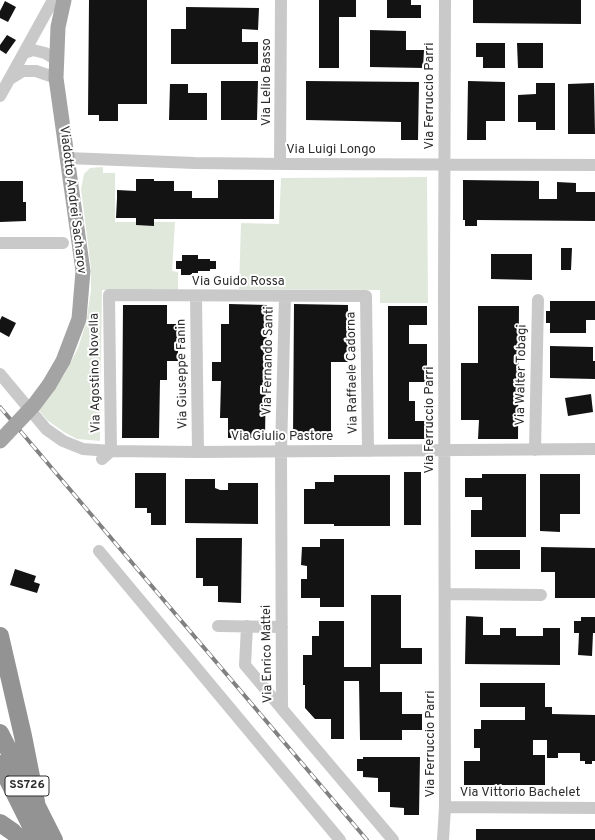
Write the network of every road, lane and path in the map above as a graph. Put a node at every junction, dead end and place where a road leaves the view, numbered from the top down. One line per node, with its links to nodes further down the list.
1 (53, 0): 5 (street)
2 (64, 0): 6 (main road, Viadotto Andrei Sacharov)
3 (281, 0): 11 (street, Via Lelio Basso)
4 (445, 0): 12 (street, Via Ferruccio Parri)
5 (24, 53): 6 (street); 7 (street)
6 (57, 60): 8 (main road, Viadotto Andrei Sacharov)
7 (10, 78): 8 (street); 9 (street)
8 (56, 78): 10 (main road, Viadotto Andrei Sacharov)
9 (0, 96)
10 (67, 158): 11 (street, Via Luigi Longo); 22 (main road, Viadotto Andrei Sacharov, bridge)
11 (280, 164): 12 (street, Via Luigi Longo)
12 (444, 164): 13 (street, Via Luigi Longo); 26 (street, Via Ferruccio Parri)
13 (595, 165)
14 (63, 243): 15 (street)
15 (0, 244)
16 (109, 295): 17 (street, Via Guido Rossa); 24 (street, Via Agostino Novella)
17 (196, 296): 18 (street, Via Guido Rossa); 29 (street, Via Giuseppe Fanin)
18 (285, 296): 19 (street, Via Guido Rossa); 28 (street, Via Fernando Santi)
19 (366, 296): 25 (street, Via Raffaele Cadorna)
20 (538, 300): 27 (street, Via Walter Tobagi)
21 (0, 374): 24 (street, Via Giulio Pastore)
22 (0, 441)
23 (595, 449): 27 (street, Via Giulio Pastore)
24 (111, 450): 29 (street, Via Giulio Pastore); 30 (street)
25 (368, 450): 26 (street, Via Giulio Pastore); 28 (street, Via Giulio Pastore)
26 (444, 450): 27 (street, Via Giulio Pastore); 32 (street, Via Ferruccio Parri)
27 (535, 450)
28 (281, 451): 29 (street, Via Giulio Pastore); 36 (street, Via Enrico Mattei)
29 (198, 452)
30 (102, 460)
31 (99, 552): 48 (street)
32 (445, 594): 33 (street); 42 (street, Via Ferruccio Parri)
33 (541, 596)
34 (218, 626): 35 (street)
35 (247, 626): 36 (street); 38 (street)
36 (282, 627): 38 (street, Via Enrico Mattei)
37 (0, 636): 41 (highway)
38 (282, 709): 49 (street, Via Enrico Mattei)
39 (0, 733): 41 (highway, SS726)
40 (0, 764): 46 (highway, SS726)
41 (37, 807): 47 (highway, SS726)
42 (445, 807): 43 (street, Via Vittorio Bachelet); 50 (street, Via Ferruccio Parri)
43 (595, 808)
44 (0, 823): 45 (highway)
45 (21, 840)
46 (38, 840)
47 (54, 840)
48 (340, 840)
49 (393, 840)
50 (443, 840)

